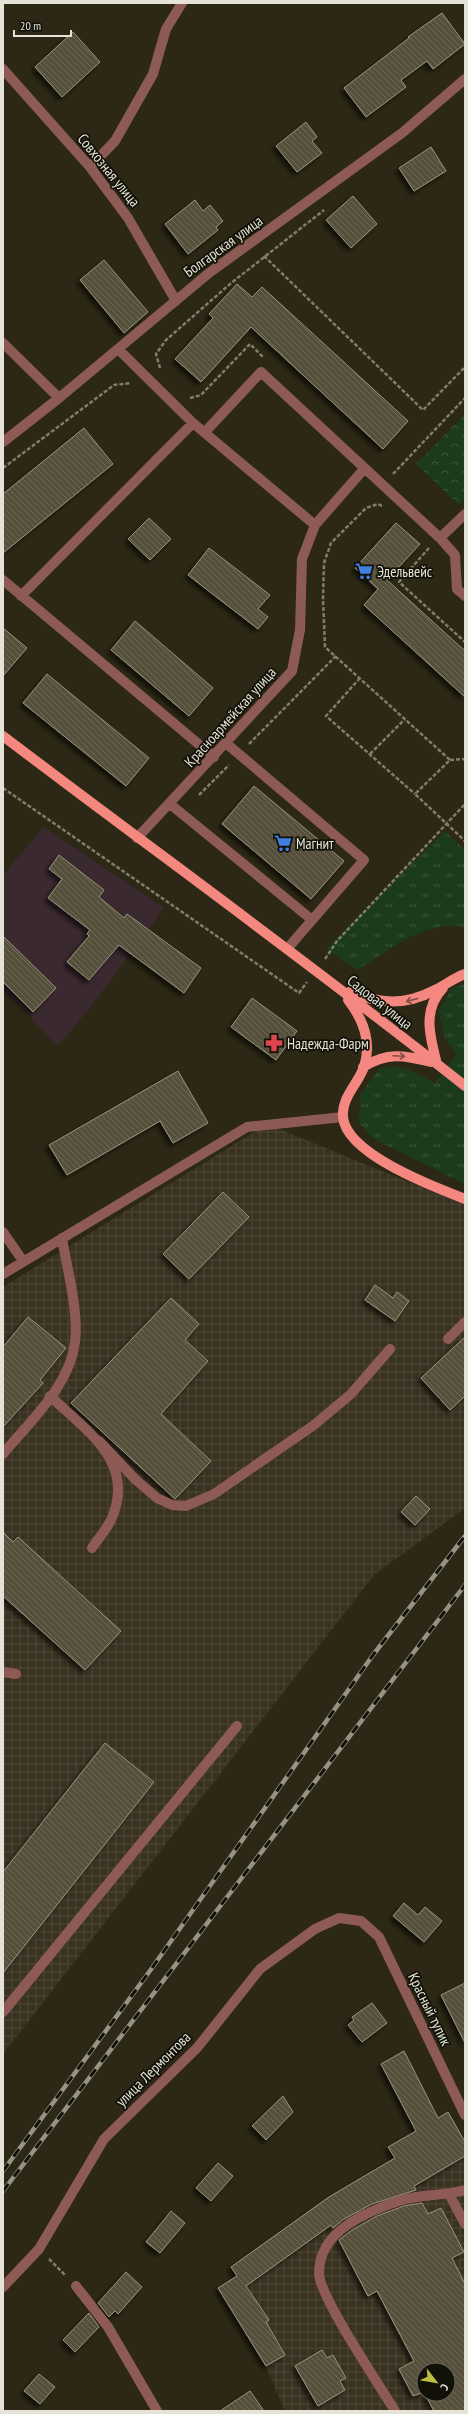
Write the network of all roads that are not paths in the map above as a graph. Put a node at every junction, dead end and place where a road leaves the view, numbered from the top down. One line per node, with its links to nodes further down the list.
1 (182, 3): 4 (street)
2 (3, 69): 4 (street, Совхозная улица)
3 (465, 79): 5 (street, Болгарская улица)
4 (90, 167): 5 (street, Совхозная улица)
5 (176, 301): 7 (street, Болгарская улица)
6 (3, 343): 8 (street)
7 (118, 349): 8 (street, Болгарская улица); 9 (street)
8 (59, 398): 11 (street, Болгарская улица)
9 (193, 423): 10 (street); 17 (street)
10 (205, 432): 12 (street); 14 (street)
11 (3, 442)
12 (364, 469): 14 (street, Красноармейская улица); 15 (street)
13 (465, 514): 15 (street)
14 (315, 525): 20 (street, Красноармейская улица)
15 (440, 538): 18 (street)
16 (3, 580): 17 (street)
17 (21, 596): 21 (street)
18 (465, 596)
19 (3, 736): 23 (main road)
20 (227, 744): 21 (street, Красноармейская улица); 24 (street)
21 (214, 757): 22 (street, Красноармейская улица)
22 (170, 804): 23 (street, Красноармейская улица); 24 (street)
23 (137, 838): 25 (main road, Садовая улица)
24 (311, 919): 25 (street)
25 (288, 949): 28 (main road, Садовая улица)
26 (465, 974): 27 (main road)
27 (447, 983): 28 (main road, one-way to 28); 30 (main road)
28 (338, 988): 29 (main road); 30 (main road, Садовая улица)
29 (364, 1067): 30 (main road, one-way to 30); 32 (main road)
30 (441, 1067): 31 (main road, Садовая улица)
31 (465, 1086)
32 (343, 1117): 33 (main road); 35 (street)
33 (465, 1199)
34 (3, 1232): 36 (street)
35 (62, 1238): 36 (street); 41 (street)
36 (27, 1259): 37 (street)
37 (3, 1274)
38 (465, 1322): 39 (street)
39 (448, 1339)
40 (390, 1349): 42 (street)
41 (50, 1396): 42 (street); 43 (street)
42 (99, 1442): 44 (street)
43 (3, 1454)
44 (92, 1548)
45 (3, 1672): 46 (street)
46 (16, 1674)
47 (237, 1726): 49 (street)
48 (361, 1921): 50 (street, Красный тупик); 55 (street, улица Лермонтова)
49 (3, 2012)
50 (465, 2115)
51 (465, 2190): 52 (street)
52 (449, 2194): 53 (street); 57 (street)
53 (465, 2224)
54 (76, 2286): 56 (street)
55 (3, 2287)
56 (157, 2411)
57 (395, 2411)

